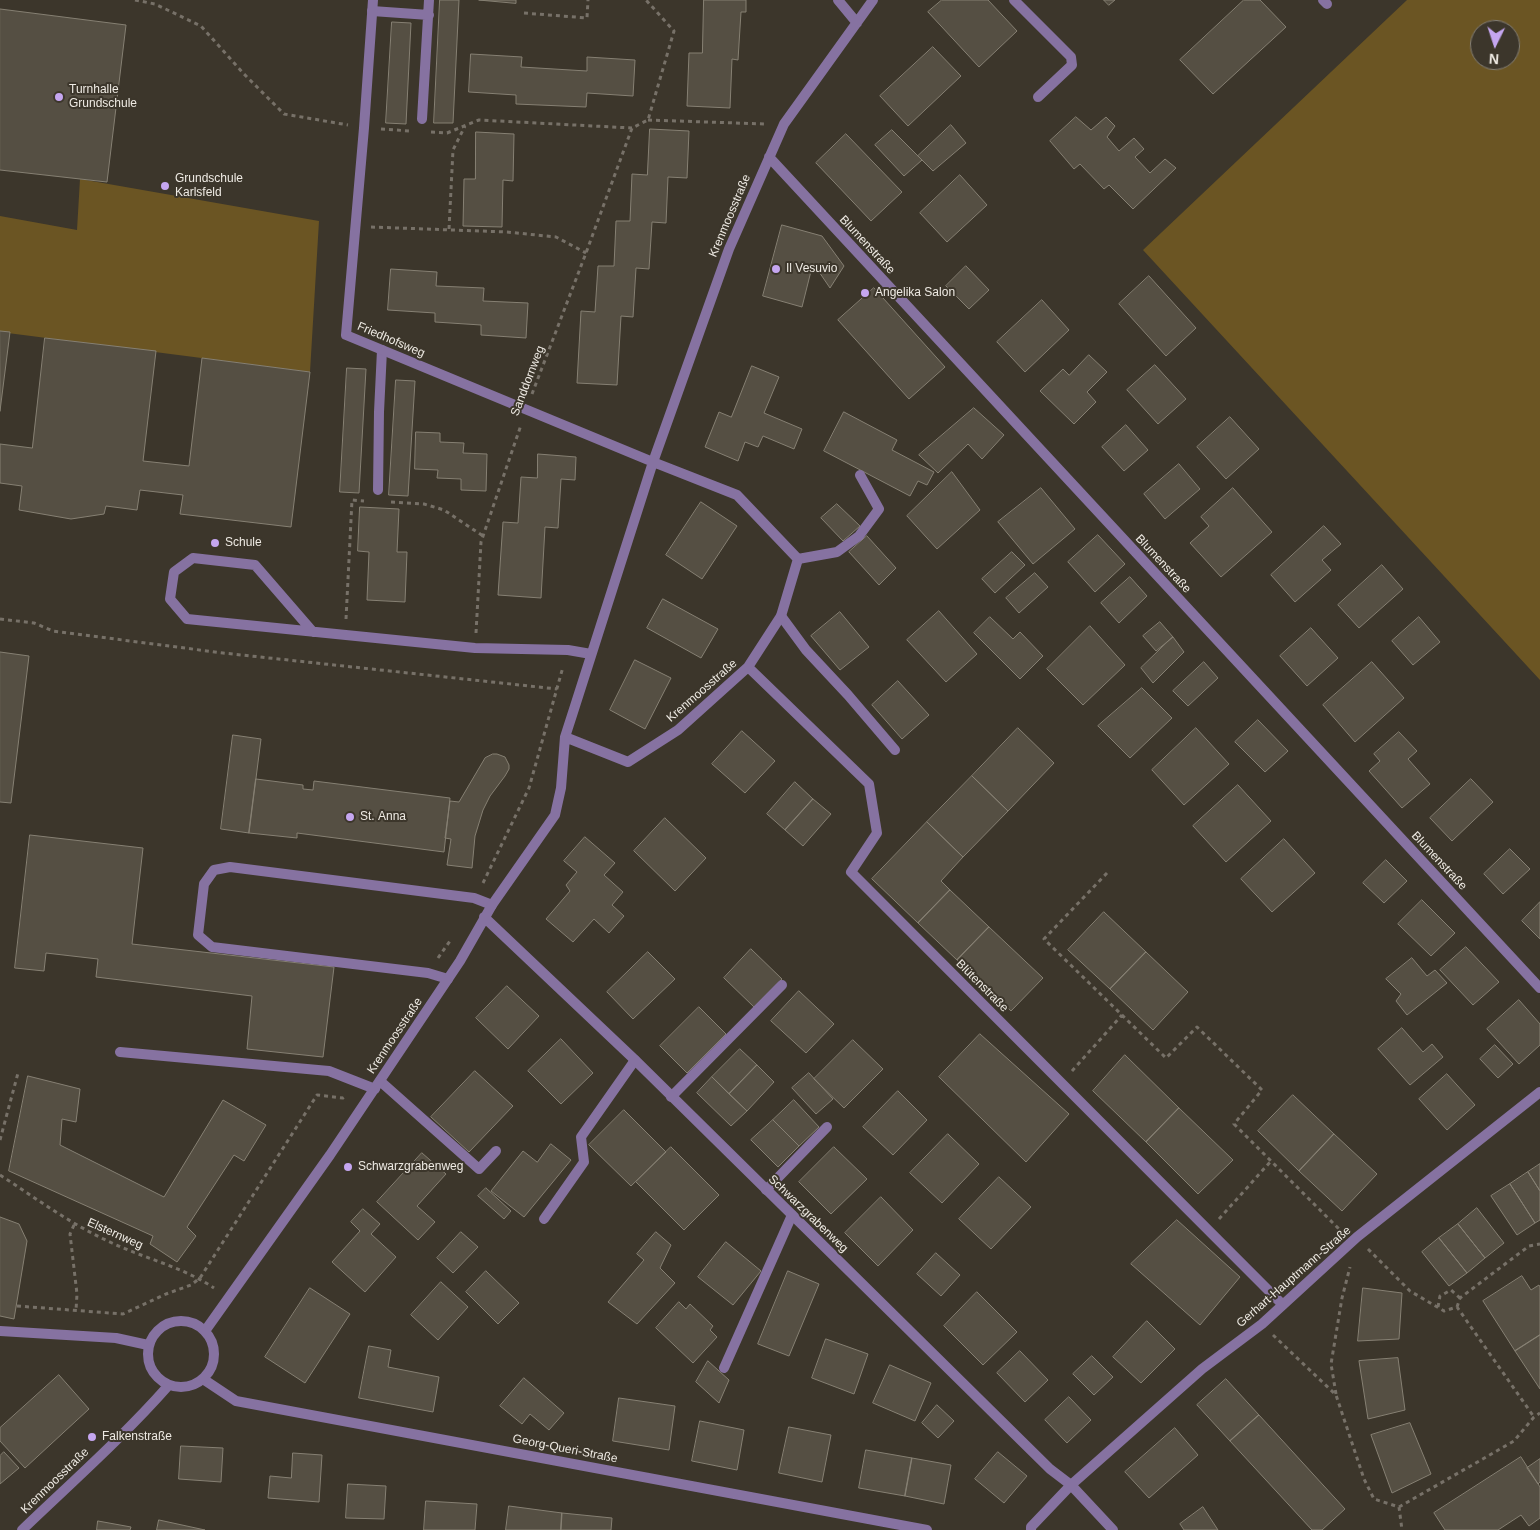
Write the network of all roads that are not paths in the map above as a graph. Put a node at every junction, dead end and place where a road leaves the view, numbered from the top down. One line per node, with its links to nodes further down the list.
1 (373, 0): 6 (street, Friedhofsweg)
2 (429, 0): 7 (street)
3 (838, 0): 8 (street)
4 (873, 0): 8 (street, Krenmoosstraße)
5 (1014, 0): 9 (street)
6 (372, 11): 7 (street); 12 (street, Friedhofsweg)
7 (429, 15): 10 (street)
8 (857, 23): 11 (street, Krenmoosstraße)
9 (1038, 97)
10 (422, 119)
11 (769, 157): 13 (street, Krenmoosstraße); 27 (street, Blumenstraße)
12 (382, 350): 13 (street, Friedhofsweg); 15 (street)
13 (653, 462): 16 (street); 19 (street, Krenmoosstraße)
14 (860, 475): 16 (street)
15 (378, 490)
16 (798, 559): 17 (street, Krenmoosstraße)
17 (782, 616): 20 (street, Krenmoosstraße); 22 (street)
18 (313, 632): 18 (street); 19 (street)
19 (591, 654): 21 (street, Krenmoosstraße)
20 (748, 667): 21 (street, Krenmoosstraße); 38 (street, Blütenstraße)
21 (566, 738): 23 (street, Krenmoosstraße)
22 (895, 750)
23 (492, 905): 24 (street, Krenmoosstraße); 25 (street)
24 (484, 917): 25 (street, Krenmoosstraße); 29 (street, Schwarzgrabenweg)
25 (448, 979): 30 (street, Krenmoosstraße)
26 (782, 985): 32 (street)
27 (1540, 988)
28 (120, 1052): 30 (street)
29 (635, 1060): 32 (street, Schwarzgrabenweg); 37 (street)
30 (378, 1085): 34 (street); 40 (street, Krenmoosstraße)
31 (1540, 1092): 38 (street, Gerhart-Hauptmann-Straße)
32 (671, 1097): 35 (street, Schwarzgrabenweg)
33 (827, 1127): 35 (street)
34 (496, 1151)
35 (766, 1190): 36 (street, Schwarzgrabenweg)
36 (792, 1215): 42 (street); 45 (street, Schwarzgrabenweg)
37 (544, 1219)
38 (1283, 1305): 45 (street, Gerhart-Hauptmann-Straße)
39 (0, 1330): 41 (street)
40 (205, 1331): 41 (street); 43 (street)
41 (148, 1346): 44 (street)
42 (724, 1368)
43 (203, 1379): 44 (street); 47 (street, Georg-Queri-Straße)
44 (168, 1386): 46 (street, Krenmoosstraße)
45 (1071, 1485): 48 (street, Gerhart-Hauptmann-Straße); 49 (street, Schwarzgrabenweg)
46 (22, 1530)
47 (927, 1530)
48 (1030, 1530)
49 (1113, 1530)

